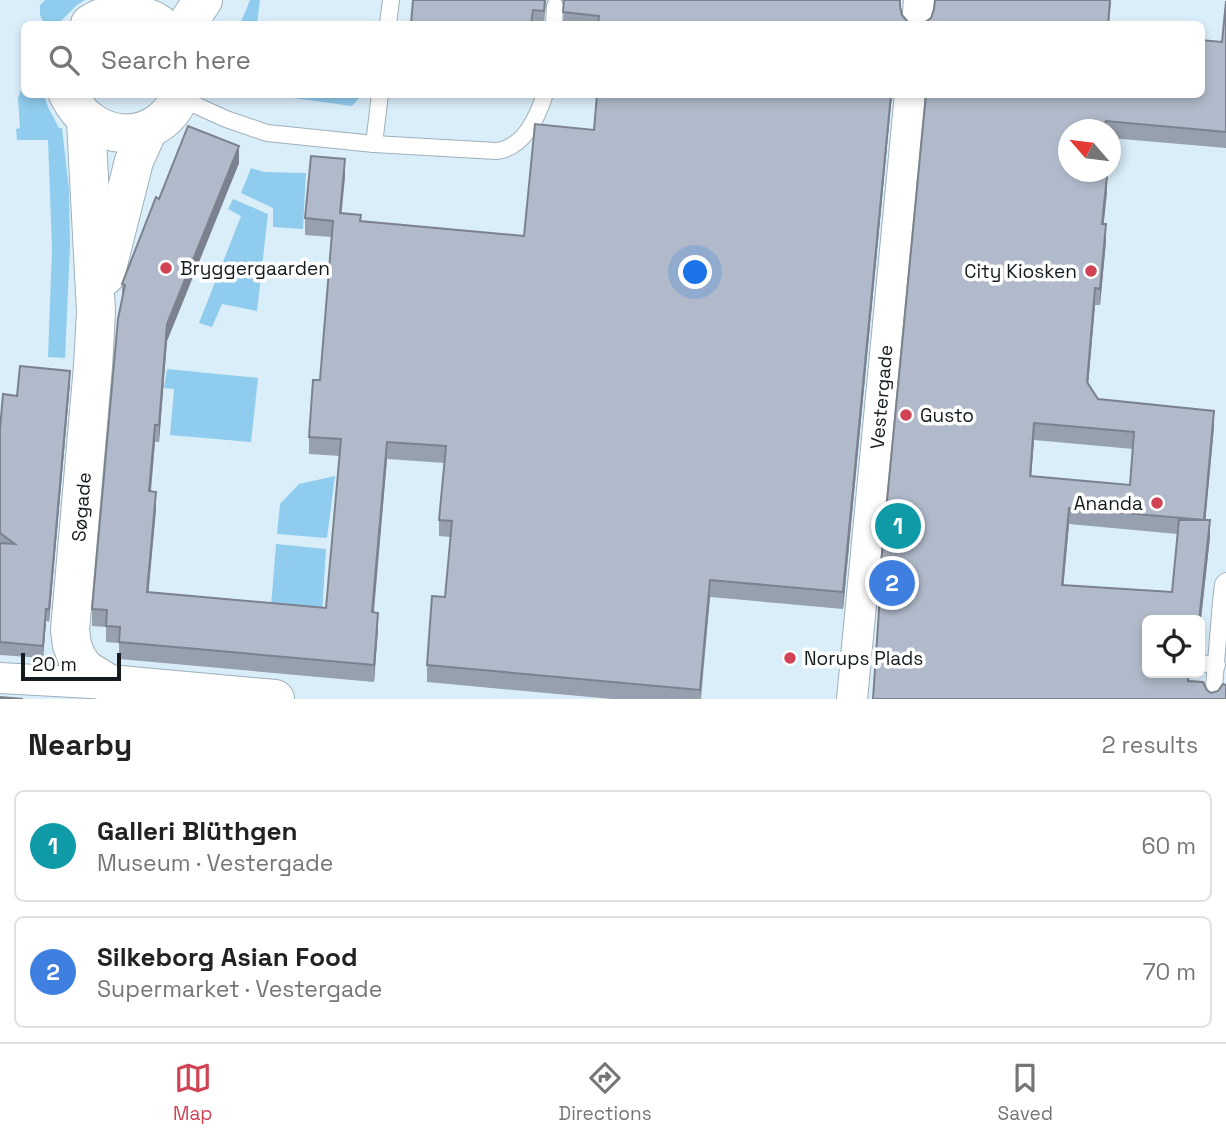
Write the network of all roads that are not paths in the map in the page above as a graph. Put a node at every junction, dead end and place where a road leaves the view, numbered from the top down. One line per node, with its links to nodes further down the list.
1 (203, 0): 7 (street)
2 (391, 0): 8 (lane)
3 (919, 0): 10 (street)
4 (555, 6): 9 (lane)
5 (144, 13): 6 (street)
6 (97, 21)
7 (189, 21)
8 (388, 21)
9 (554, 21)
10 (916, 21)
11 (180, 98): 17 (street)
12 (185, 98): 18 (lane)
13 (380, 98): 18 (lane)
14 (544, 98): 18 (lane)
15 (910, 98): 26 (street, Vestergade)
16 (77, 107): 17 (street); 19 (street, Søgade)
17 (148, 130): 19 (street, Søgade)
18 (374, 144)
19 (96, 312): 24 (street, Søgade)
20 (1226, 581): 22 (lane)
21 (1205, 664): 22 (lane)
22 (1217, 665): 27 (lane)
23 (0, 678): 24 (street)
24 (109, 684): 25 (street)
25 (275, 699)
26 (852, 699)
27 (1213, 699)

